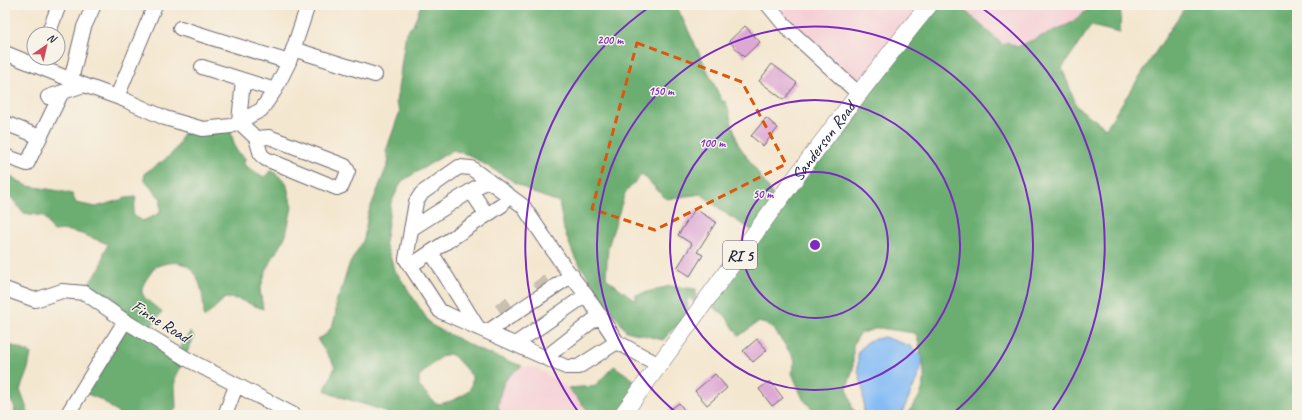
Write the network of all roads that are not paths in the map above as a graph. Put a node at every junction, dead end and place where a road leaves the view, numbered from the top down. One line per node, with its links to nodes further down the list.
1 (59, 5): 7 (street)
2 (94, 5): 15 (street)
3 (155, 5): 22 (street)
4 (308, 5): 10 (street)
5 (768, 5): 20 (street)
6 (929, 5): 20 (main road, Sanderson Road / RI 5)
7 (51, 26)
8 (180, 28): 10 (street)
9 (5, 53): 11 (street)
10 (291, 56): 14 (street); 18 (street)
11 (26, 59)
12 (43, 66): 15 (street)
13 (202, 67): 16 (street)
14 (375, 75)
15 (71, 80): 17 (street)
16 (243, 80): 18 (street); 23 (street)
17 (84, 85): 19 (street); 22 (street)
18 (275, 90): 23 (street)
19 (62, 92): 21 (street); 25 (street)
20 (858, 94): 45 (main road, Sanderson Road / RI 5)
21 (48, 97)
22 (117, 97): 23 (street)
23 (240, 122): 26 (street)
24 (5, 123): 25 (street)
25 (40, 137): 27 (street)
26 (256, 138): 26 (street)
27 (5, 156)
28 (488, 180): 29 (street); 32 (street); 35 (street)
29 (471, 191): 31 (street); 32 (street)
30 (502, 205): 31 (street)
31 (487, 215): 33 (street)
32 (411, 229): 34 (street)
33 (431, 252): 34 (street); 41 (street)
34 (410, 266): 41 (street)
35 (560, 279): 37 (street); 38 (street)
36 (5, 289): 40 (street, Finne Road)
37 (586, 295): 39 (street); 43 (street)
38 (520, 303): 41 (street); 41 (street)
39 (600, 315): 42 (street); 44 (street)
40 (125, 321): 46 (street, Finne Road); 48 (street)
41 (487, 329): 43 (street)
42 (617, 342): 44 (street); 45 (street)
43 (515, 344): 44 (street)
44 (545, 358)
45 (659, 365): 47 (main road, Sanderson Road / RI 5)
46 (236, 386): 49 (street); 50 (street, Finne Road)
47 (625, 414)
48 (67, 415)
49 (225, 415)
50 (294, 415)

